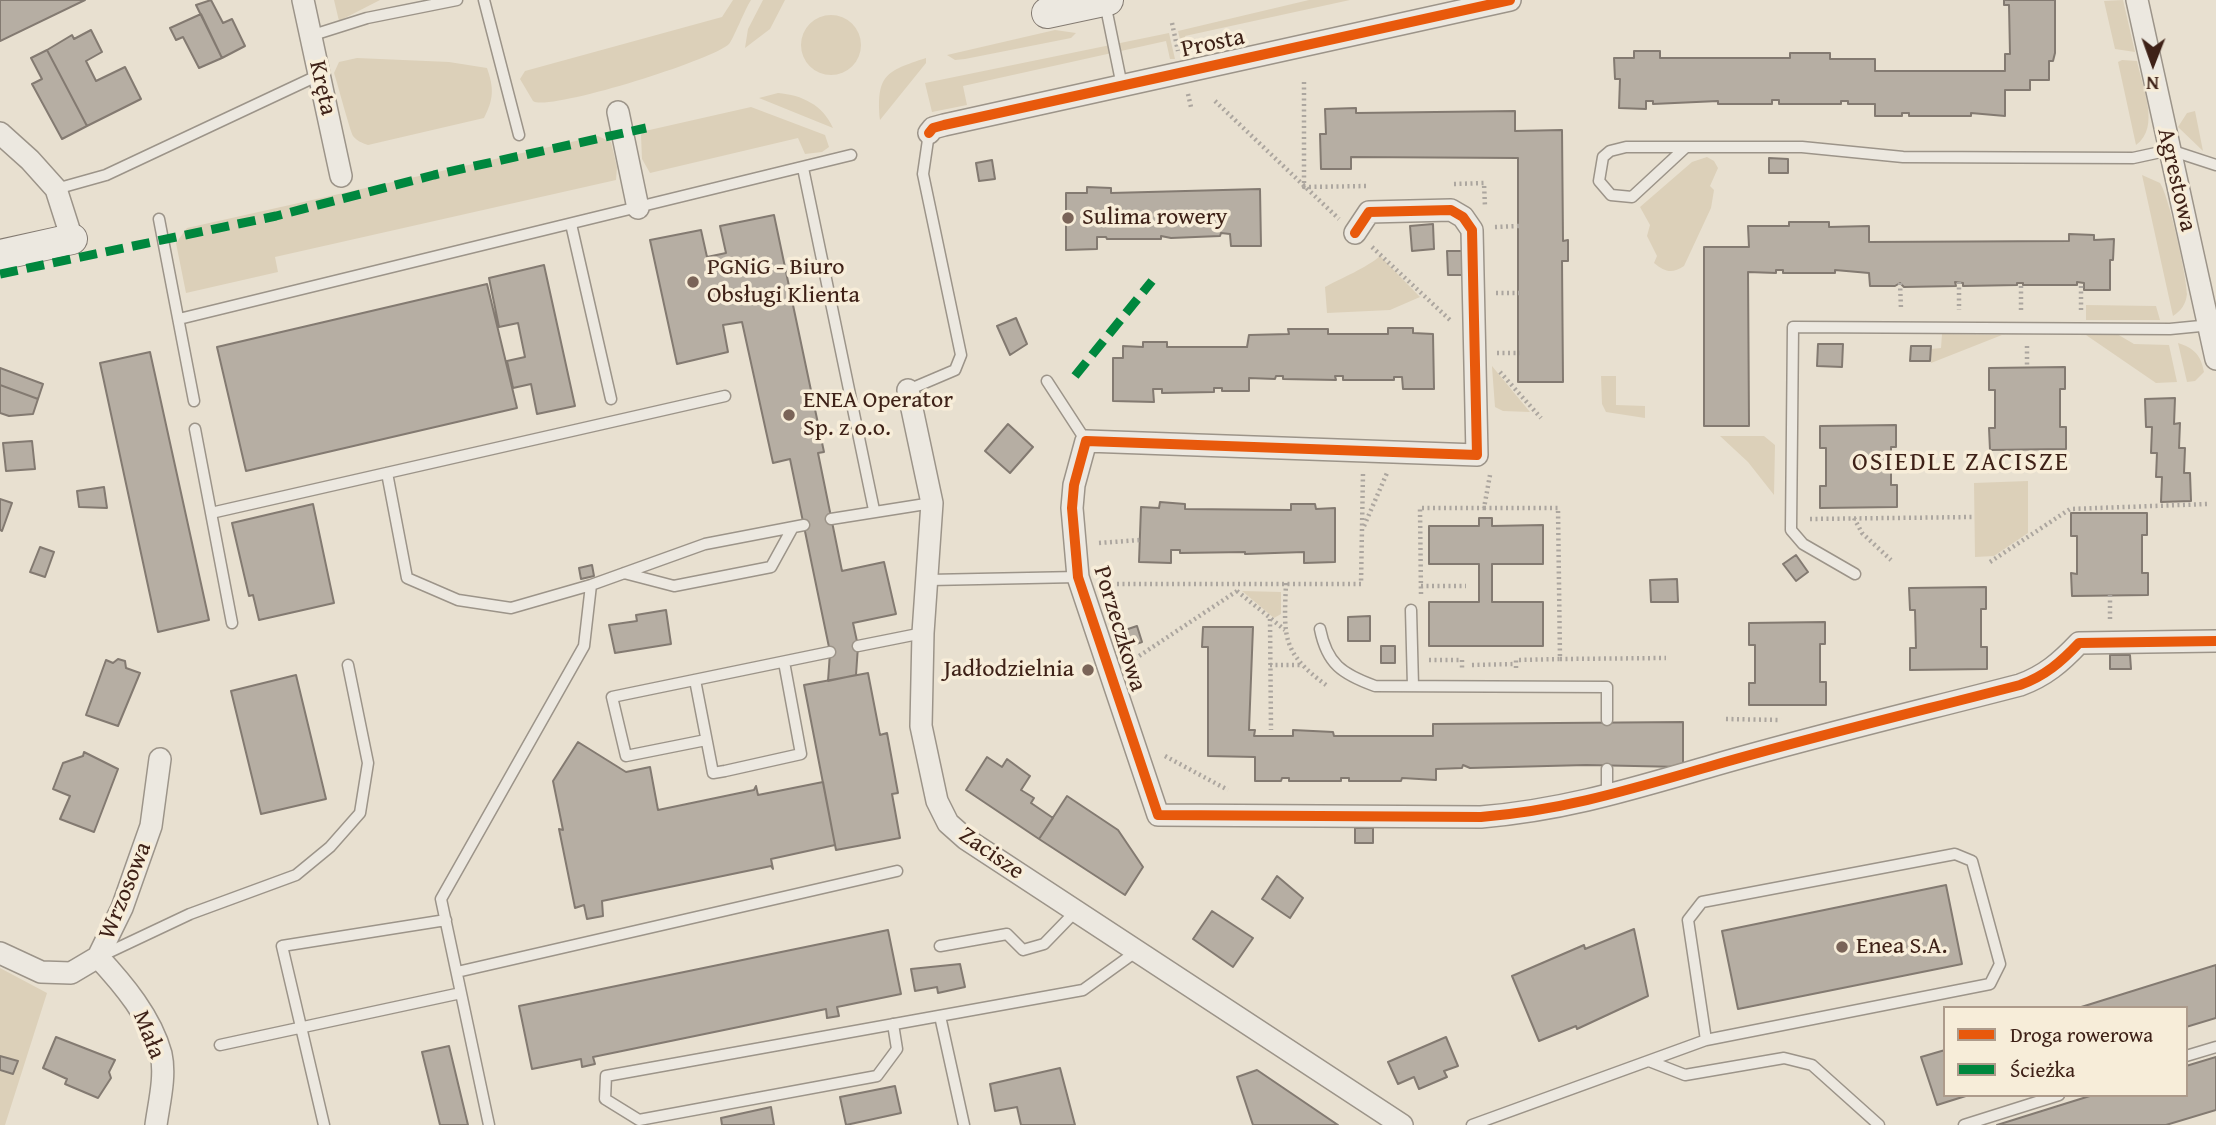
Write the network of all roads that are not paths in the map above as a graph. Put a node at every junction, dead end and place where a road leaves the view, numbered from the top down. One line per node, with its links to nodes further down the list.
1 (303, 0): 8 (street, Kręta)
2 (457, 0): 8 (lane)
3 (484, 0): 14 (lane)
4 (1105, 0): 7 (street); 10 (lane)
5 (1510, 0): 10 (street, Prosta)
6 (2137, 0): 16 (street, Agrestowa)
7 (1047, 13)
8 (310, 36): 9 (street, Kręta)
9 (319, 75): 20 (street, Kręta); 21 (lane)
10 (1122, 86): 12 (street, Prosta)
11 (618, 112): 22 (street)
12 (929, 133): 32 (lane)
13 (0, 134): 21 (street)
14 (519, 135)
15 (1686, 147): 15 (lane); 16 (lane)
16 (2170, 150): 18 (lane); 29 (street, Agrestowa)
17 (851, 155): 19 (lane)
18 (2216, 165)
19 (803, 168): 22 (lane); 40 (lane)
20 (341, 176)
21 (56, 189): 26 (street)
22 (638, 208): 24 (lane)
23 (159, 219): 28 (lane)
24 (571, 224): 28 (lane); 34 (lane)
25 (1355, 233): 37 (street)
26 (72, 239): 27 (street)
27 (0, 255)
28 (179, 319): 35 (lane)
29 (2213, 325): 30 (street, Agrestowa); 44 (lane)
30 (2216, 359)
31 (1047, 381): 37 (lane)
32 (908, 390): 39 (street, Zacisze)
33 (725, 396): 38 (lane)
34 (611, 399)
35 (194, 401)
36 (195, 429): 41 (lane)
37 (1086, 441): 46 (street, Porzeczkowa)
38 (387, 474): 41 (lane); 47 (lane)
39 (932, 503): 40 (lane); 45 (street, Zacisze)
40 (874, 510): 42 (lane)
41 (211, 513): 49 (lane)
42 (831, 519)
43 (624, 573): 43 (lane); 47 (lane)
44 (1855, 574)
45 (929, 580): 46 (lane); 51 (street, Zacisze)
46 (1088, 581): 63 (street, Porzeczkowa)
47 (591, 585): 66 (lane)
48 (1411, 610): 58 (lane)
49 (232, 623)
50 (1320, 628): 58 (lane)
51 (923, 633): 53 (lane); 65 (street, Zacisze)
52 (2216, 641): 63 (street, Porzeczkowa)
53 (858, 646)
54 (830, 652): 55 (lane)
55 (784, 662): 57 (lane); 60 (lane)
56 (348, 665): 70 (lane)
57 (695, 680): 60 (lane); 60 (lane)
58 (1413, 686): 59 (lane)
59 (1607, 720)
60 (706, 740)
61 (160, 759): 70 (street, Wrzosowa)
62 (1607, 769): 63 (lane)
63 (1607, 797)
64 (897, 871): 71 (lane)
65 (1076, 911): 67 (lane); 68 (street, Zacisze)
66 (446, 920): 71 (lane); 75 (lane)
67 (940, 946)
68 (1137, 951): 73 (lane); 86 (street, Zacisze)
69 (0, 953): 70 (street, Wrzosowa)
70 (98, 957): 82 (street, Mała)
71 (457, 972): 72 (lane)
72 (461, 993): 75 (lane); 84 (lane)
73 (940, 1016): 74 (lane); 85 (lane)
74 (893, 1024): 74 (lane)
75 (299, 1028): 77 (lane); 83 (lane)
76 (1706, 1040): 76 (lane); 80 (lane)
77 (220, 1045)
78 (2216, 1046): 79 (lane)
79 (2188, 1055)
80 (1649, 1061): 87 (lane); 88 (lane)
81 (2053, 1097): 89 (lane)
82 (156, 1125)
83 (324, 1125)
84 (489, 1125)
85 (964, 1125)
86 (1402, 1125)
87 (1472, 1125)
88 (1879, 1125)
89 (1964, 1125)

